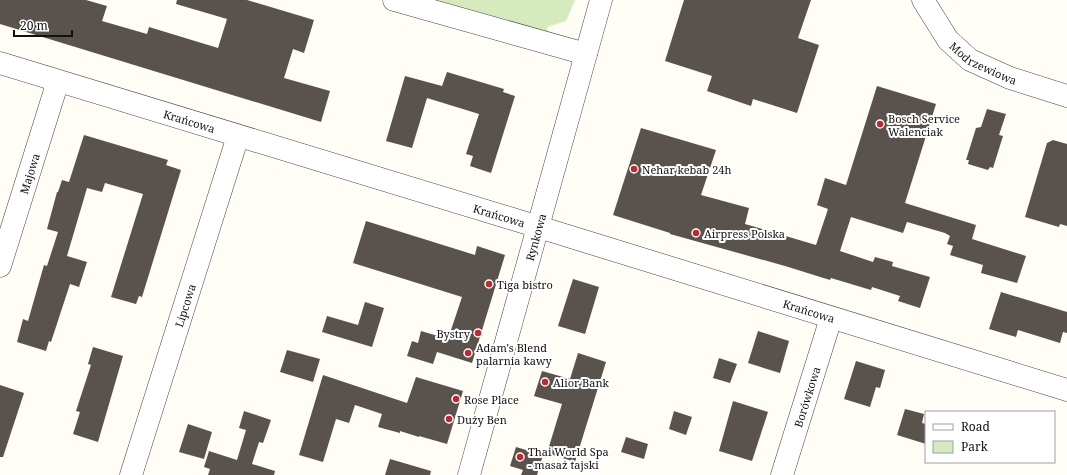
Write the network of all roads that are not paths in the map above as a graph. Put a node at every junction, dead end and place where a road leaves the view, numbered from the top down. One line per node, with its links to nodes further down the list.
1 (394, 0): 4 (street)
2 (601, 0): 4 (street, Rynkowa)
3 (923, 0): 7 (street, Modrzewiowa)
4 (586, 54): 9 (street, Rynkowa)
5 (0, 63): 6 (street, Krańcowa)
6 (58, 80): 8 (street, Krańcowa); 10 (street, Majowa)
7 (1067, 96)
8 (238, 136): 9 (street, Krańcowa); 13 (street, Lipcowa)
9 (538, 227): 11 (street, Krańcowa); 14 (street, Rynkowa)
10 (0, 266)
11 (830, 318): 12 (street, Krańcowa); 15 (street, Borówkowa)
12 (1067, 390)
13 (131, 475)
14 (469, 475)
15 (782, 475)

